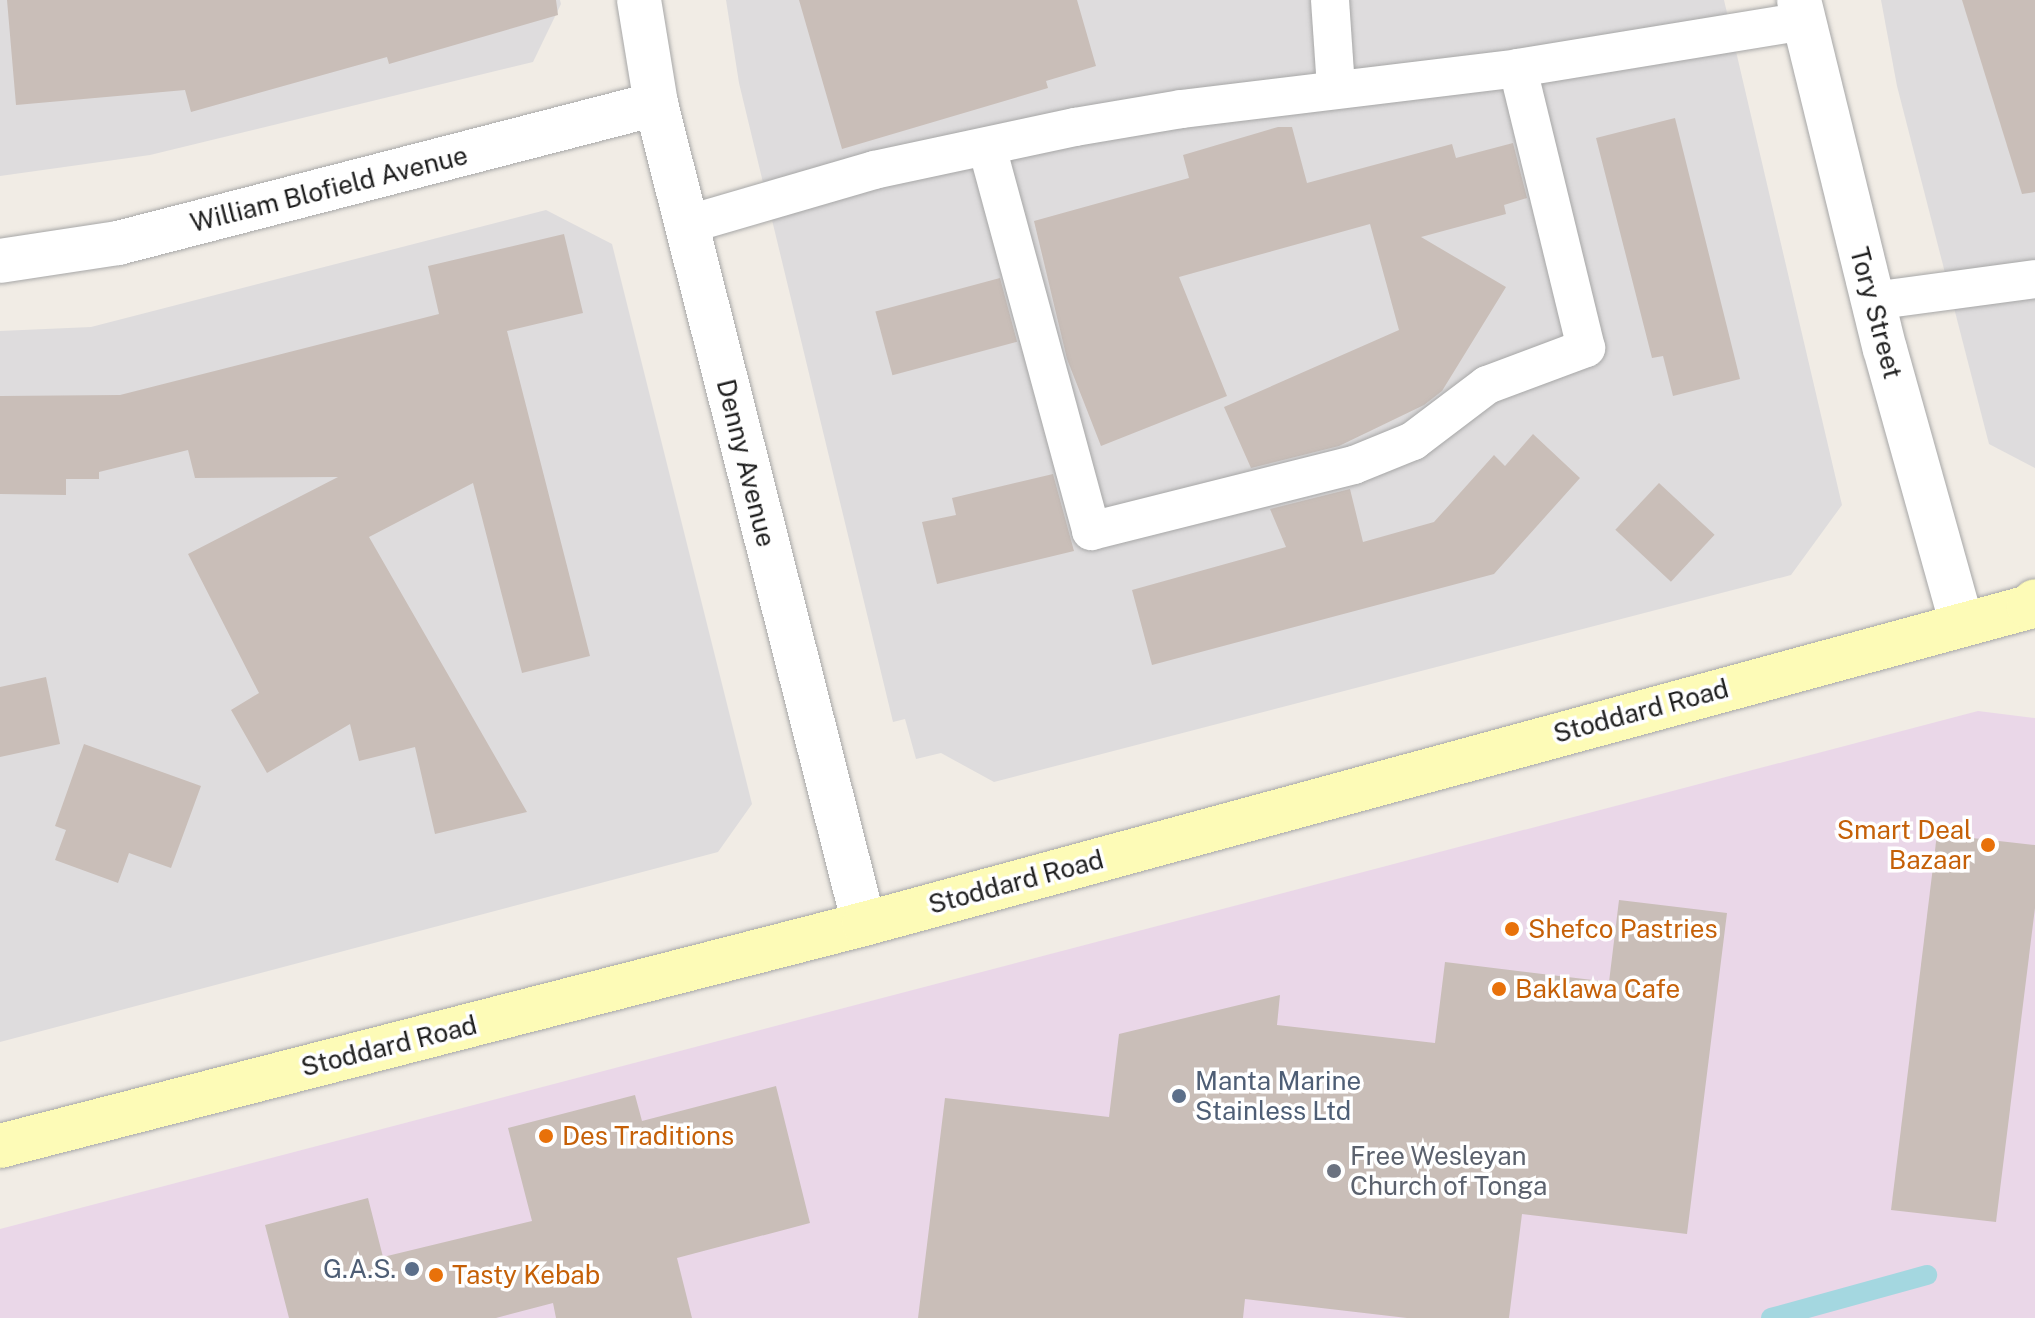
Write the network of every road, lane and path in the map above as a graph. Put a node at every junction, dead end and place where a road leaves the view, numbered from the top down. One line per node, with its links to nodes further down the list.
1 (639, 0): 6 (street, Denny Avenue)
2 (1330, 0): 5 (lane)
3 (1802, 10): 4 (lane); 11 (street, Tory Street)
4 (1518, 68): 5 (lane); 7 (lane)
5 (1336, 89): 7 (lane)
6 (656, 104): 8 (street, Denny Avenue); 9 (street, William Blofield Avenue)
7 (987, 147): 8 (lane)
8 (686, 225): 14 (street, Denny Avenue)
9 (0, 261)
10 (2035, 279): 11 (lane)
11 (1873, 301): 13 (street, Tory Street)
12 (2033, 606): 13 (main road, Stoddard Road)
13 (1962, 624): 14 (main road, Stoddard Road)
14 (864, 924): 15 (main road, Stoddard Road)
15 (0, 1146)

